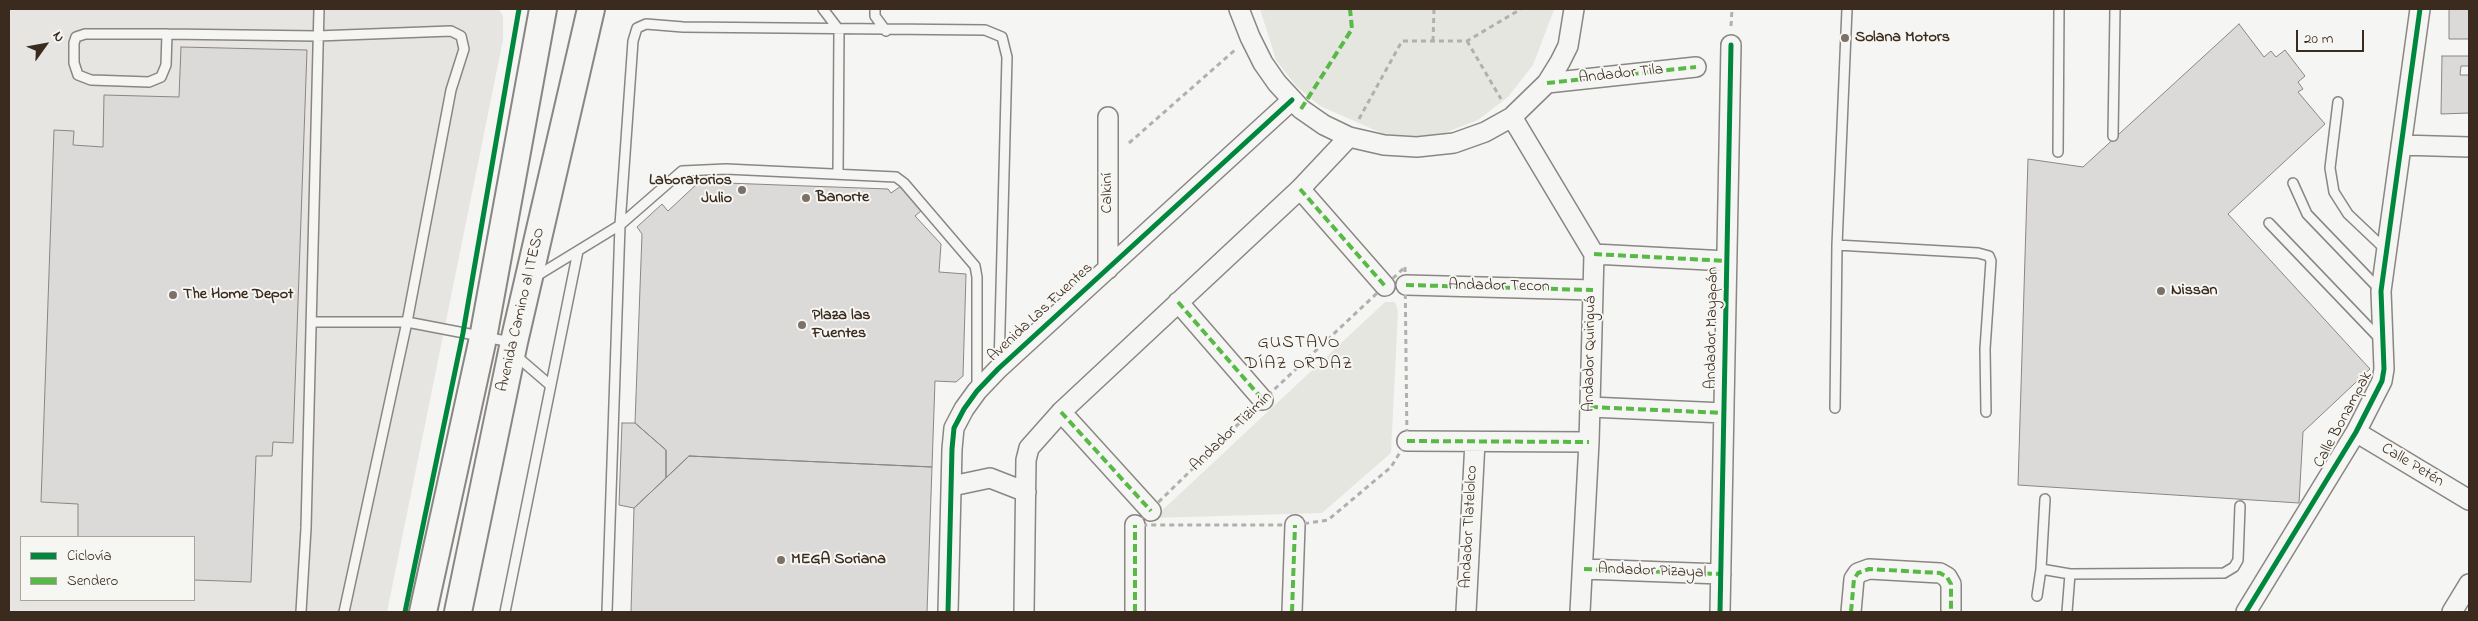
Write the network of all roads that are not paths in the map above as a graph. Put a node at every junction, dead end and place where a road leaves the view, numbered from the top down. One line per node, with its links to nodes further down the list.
1 (319, 9): 15 (lane)
2 (543, 9): 47 (main road, Avenida Camino al ITESO)
3 (591, 9): 39 (main road, Avenida Camino al ITESO)
4 (823, 9): 12 (lane)
5 (875, 9): 13 (lane)
6 (1239, 9): 19 (street)
7 (1574, 9): 18 (street)
8 (1847, 9): 33 (lane)
9 (2059, 9): 27 (lane)
10 (2115, 9): 23 (lane)
11 (2420, 9): 25 (street, Calle Bonampak)
12 (839, 30): 13 (lane); 28 (lane); 32 (lane)
13 (886, 31): 50 (lane)
14 (167, 34): 14 (lane); 15 (lane)
15 (317, 36): 45 (lane); 46 (lane)
16 (1731, 45): 37 (street, Andador Mayapán)
17 (1696, 67): 18 (street, Andador Tila)
18 (1547, 83): 22 (street)
19 (1292, 100): 24 (street); 38 (street, Avenida Las Fuentes)
20 (2338, 102): 35 (lane)
21 (1108, 117): 38 (street, Calkiní)
22 (1512, 117): 24 (street); 36 (street)
23 (2113, 136)
24 (1349, 137): 30 (street)
25 (2401, 145): 26 (street); 35 (street, Calle Bonampak)
26 (2469, 146)
27 (2058, 152)
28 (838, 174): 32 (lane); 52 (lane)
29 (2292, 183): 43 (lane)
30 (1300, 189): 41 (street); 44 (street)
31 (2268, 223): 48 (lane)
32 (620, 225): 34 (lane); 82 (lane)
33 (1837, 245): 55 (lane); 58 (lane)
34 (578, 250): 39 (lane); 51 (lane)
35 (2387, 251): 43 (street, Calle Bonampak)
36 (1594, 254): 37 (street); 42 (street, Andador Quiriguá)
37 (1727, 261): 57 (street, Andador Mayapán)
38 (1108, 269): 50 (street, Avenida Las Fuentes)
39 (528, 281): 49 (main road, Avenida Camino al ITESO)
40 (1406, 285): 42 (street, Andador Tecon)
41 (1385, 286)
42 (1593, 290): 54 (street, Andador Quiriguá)
43 (2381, 291): 48 (street, Calle Bonampak)
44 (1178, 302): 53 (street); 56 (street)
45 (311, 322): 46 (lane); 77 (lane)
46 (407, 322): 47 (lane); 78 (lane)
47 (482, 338): 49 (lane); 79 (main road, Avenida Camino al ITESO)
48 (2383, 342): 59 (street, Calle Bonampak)
49 (513, 347): 51 (lane); 80 (main road, Avenida Camino al ITESO)
50 (998, 369): 52 (street, Avenida Las Fuentes)
51 (550, 385): 81 (lane)
52 (977, 391): 63 (street, Avenida Las Fuentes)
53 (1263, 400)
54 (1590, 407): 57 (street); 62 (street, Andador Quiriguá)
55 (1835, 408)
56 (1061, 412): 64 (street); 68 (street)
57 (1724, 412): 73 (street, Andador Mayapán)
58 (1986, 412)
59 (2356, 432): 66 (street, Calle Petén); 93 (street, Calle Bonampak)
60 (1407, 441): 61 (street)
61 (1475, 442): 62 (street); 87 (street, Andador Tlatelolco)
62 (1589, 442): 71 (street, Andador Quiriguá)
63 (952, 486): 64 (street); 83 (street, Avenida Las Fuentes)
64 (1026, 492): 84 (street)
65 (2045, 499): 72 (lane)
66 (2469, 500)
67 (2240, 506): 74 (lane)
68 (1151, 511)
69 (1295, 525): 86 (street)
70 (1135, 526): 85 (street)
71 (1584, 569): 73 (street, Andador Pizayal); 88 (street, Andador Quiriguá)
72 (2041, 569): 74 (lane); 76 (lane)
73 (1721, 574): 89 (street, Andador Mayapán)
74 (2070, 574): 92 (lane)
75 (2469, 584): 94 (street)
76 (2036, 596)
77 (301, 612)
78 (344, 612)
79 (423, 612)
80 (458, 612)
81 (505, 612)
82 (606, 612)
83 (948, 612)
84 (1024, 612)
85 (1134, 612)
86 (1292, 612)
87 (1466, 612)
88 (1580, 612)
89 (1720, 612)
90 (1851, 612): 91 (street)
91 (1951, 612)
92 (2068, 612)
93 (2246, 612)
94 (2452, 612)

